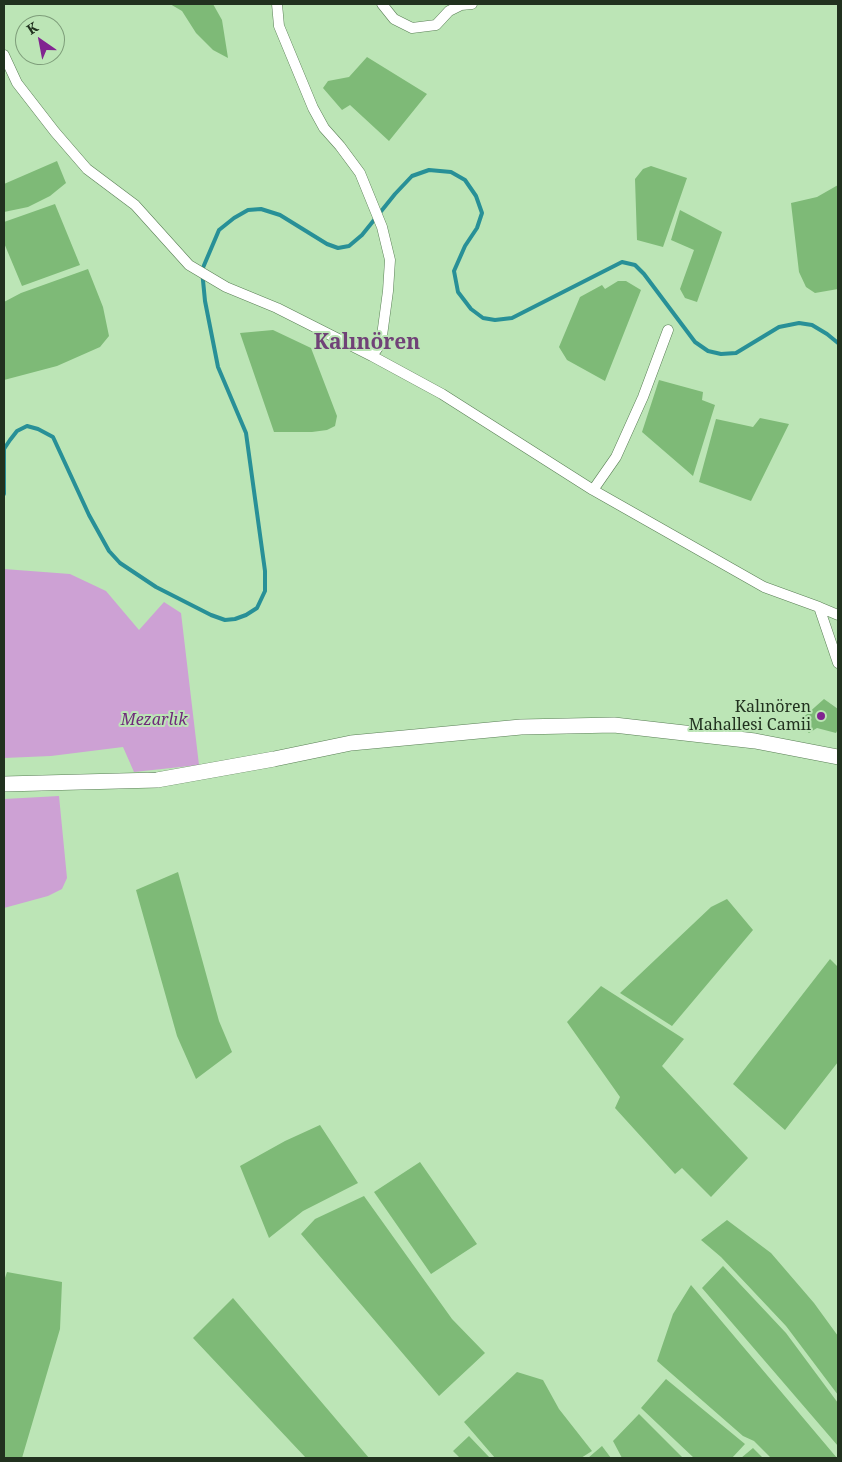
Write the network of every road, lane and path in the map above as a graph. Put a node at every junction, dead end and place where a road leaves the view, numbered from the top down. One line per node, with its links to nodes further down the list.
1 (278, 4): 6 (street)
2 (382, 4): 3 (street)
3 (472, 4)
4 (4, 55): 6 (street)
5 (668, 330): 7 (street)
6 (372, 356): 7 (street)
7 (593, 490): 8 (street)
8 (819, 607): 9 (street); 10 (street)
9 (838, 615)
10 (838, 663)
11 (838, 757): 12 (street)
12 (4, 784)

